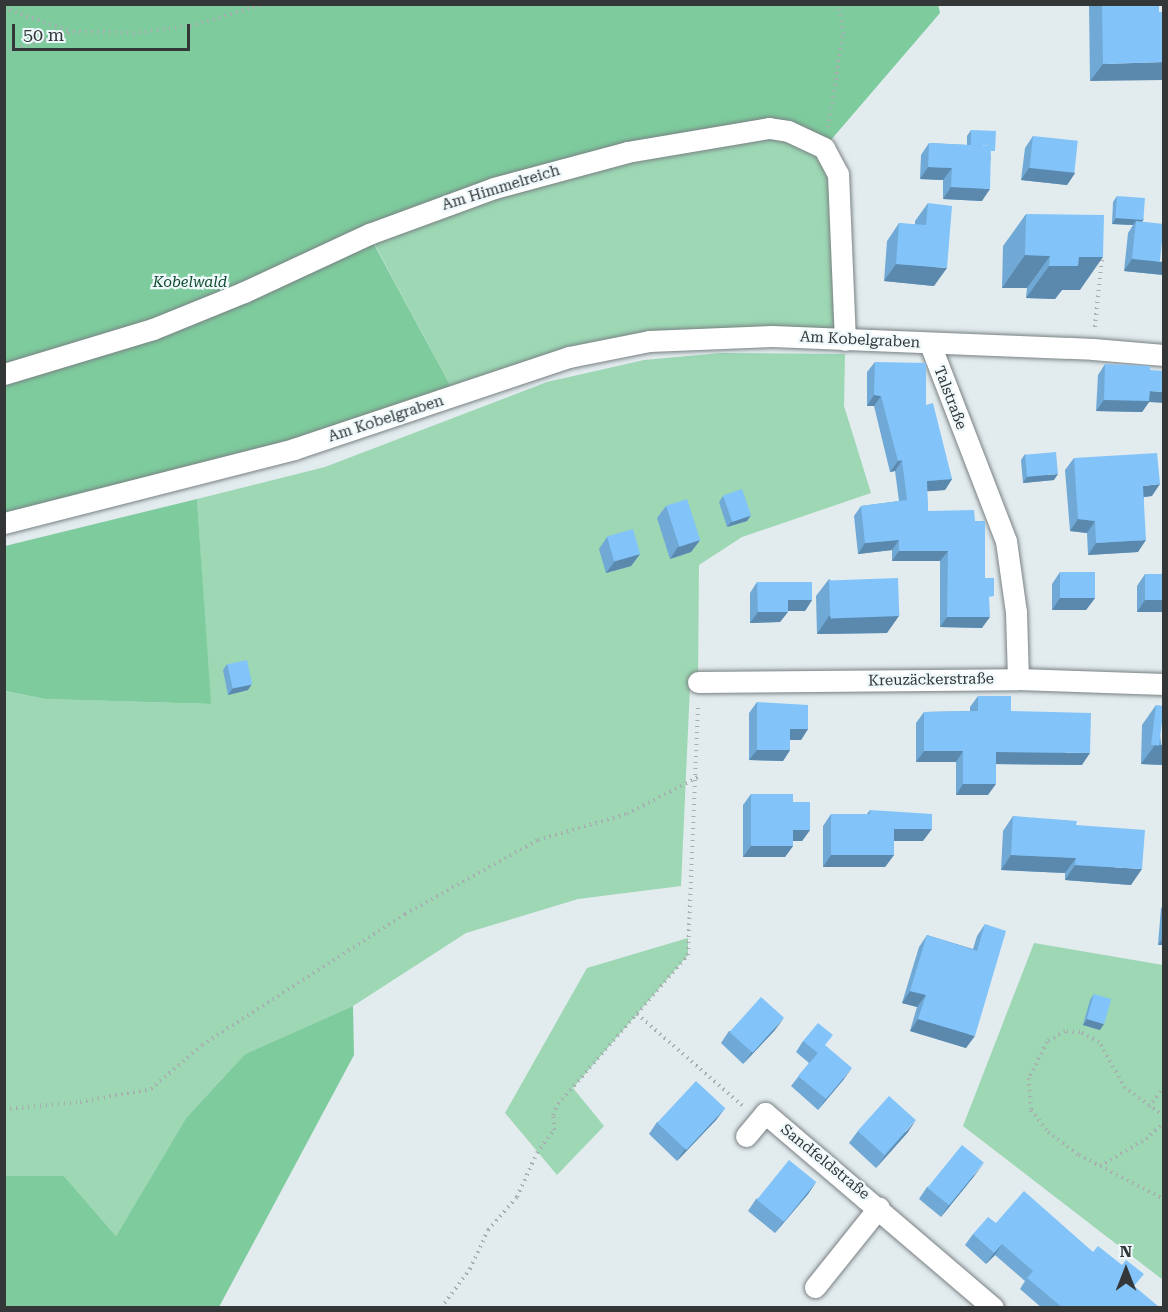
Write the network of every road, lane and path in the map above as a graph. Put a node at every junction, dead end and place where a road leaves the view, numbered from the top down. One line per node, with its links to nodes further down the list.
1 (265, 4): 4 (path)
2 (838, 4): 6 (path)
3 (4, 8): 4 (path)
4 (73, 32): 5 (path)
5 (4, 52)
6 (824, 148): 8 (street); 12 (street, Am Himmelreich)
7 (1102, 252): 10 (path)
8 (845, 340): 9 (street, Am Kobelgraben); 13 (street, Am Kobelgraben)
9 (930, 344): 10 (street, Talstraße); 14 (street, Talstraße)
10 (1093, 349): 11 (street, Talstraße)
11 (1164, 355)
12 (4, 374)
13 (4, 523)
14 (1018, 680): 15 (street, Kreuzäckerstraße); 16 (street, Kreuzäckerstraße)
15 (698, 682): 17 (path)
16 (1164, 684)
17 (698, 777): 18 (path); 21 (path)
18 (637, 1014): 24 (path); 29 (path)
19 (1164, 1086): 20 (path)
20 (1149, 1107): 22 (path); 25 (path)
21 (4, 1109)
22 (1164, 1116)
23 (1164, 1122): 25 (path)
24 (753, 1128): 27 (street, Sandfeldstraße)
25 (1100, 1167): 26 (path)
26 (1164, 1199)
27 (879, 1207): 28 (street, Sandfeldstraße); 30 (street, Sandfeldstraße)
28 (815, 1287)
29 (441, 1308)
30 (993, 1308)

